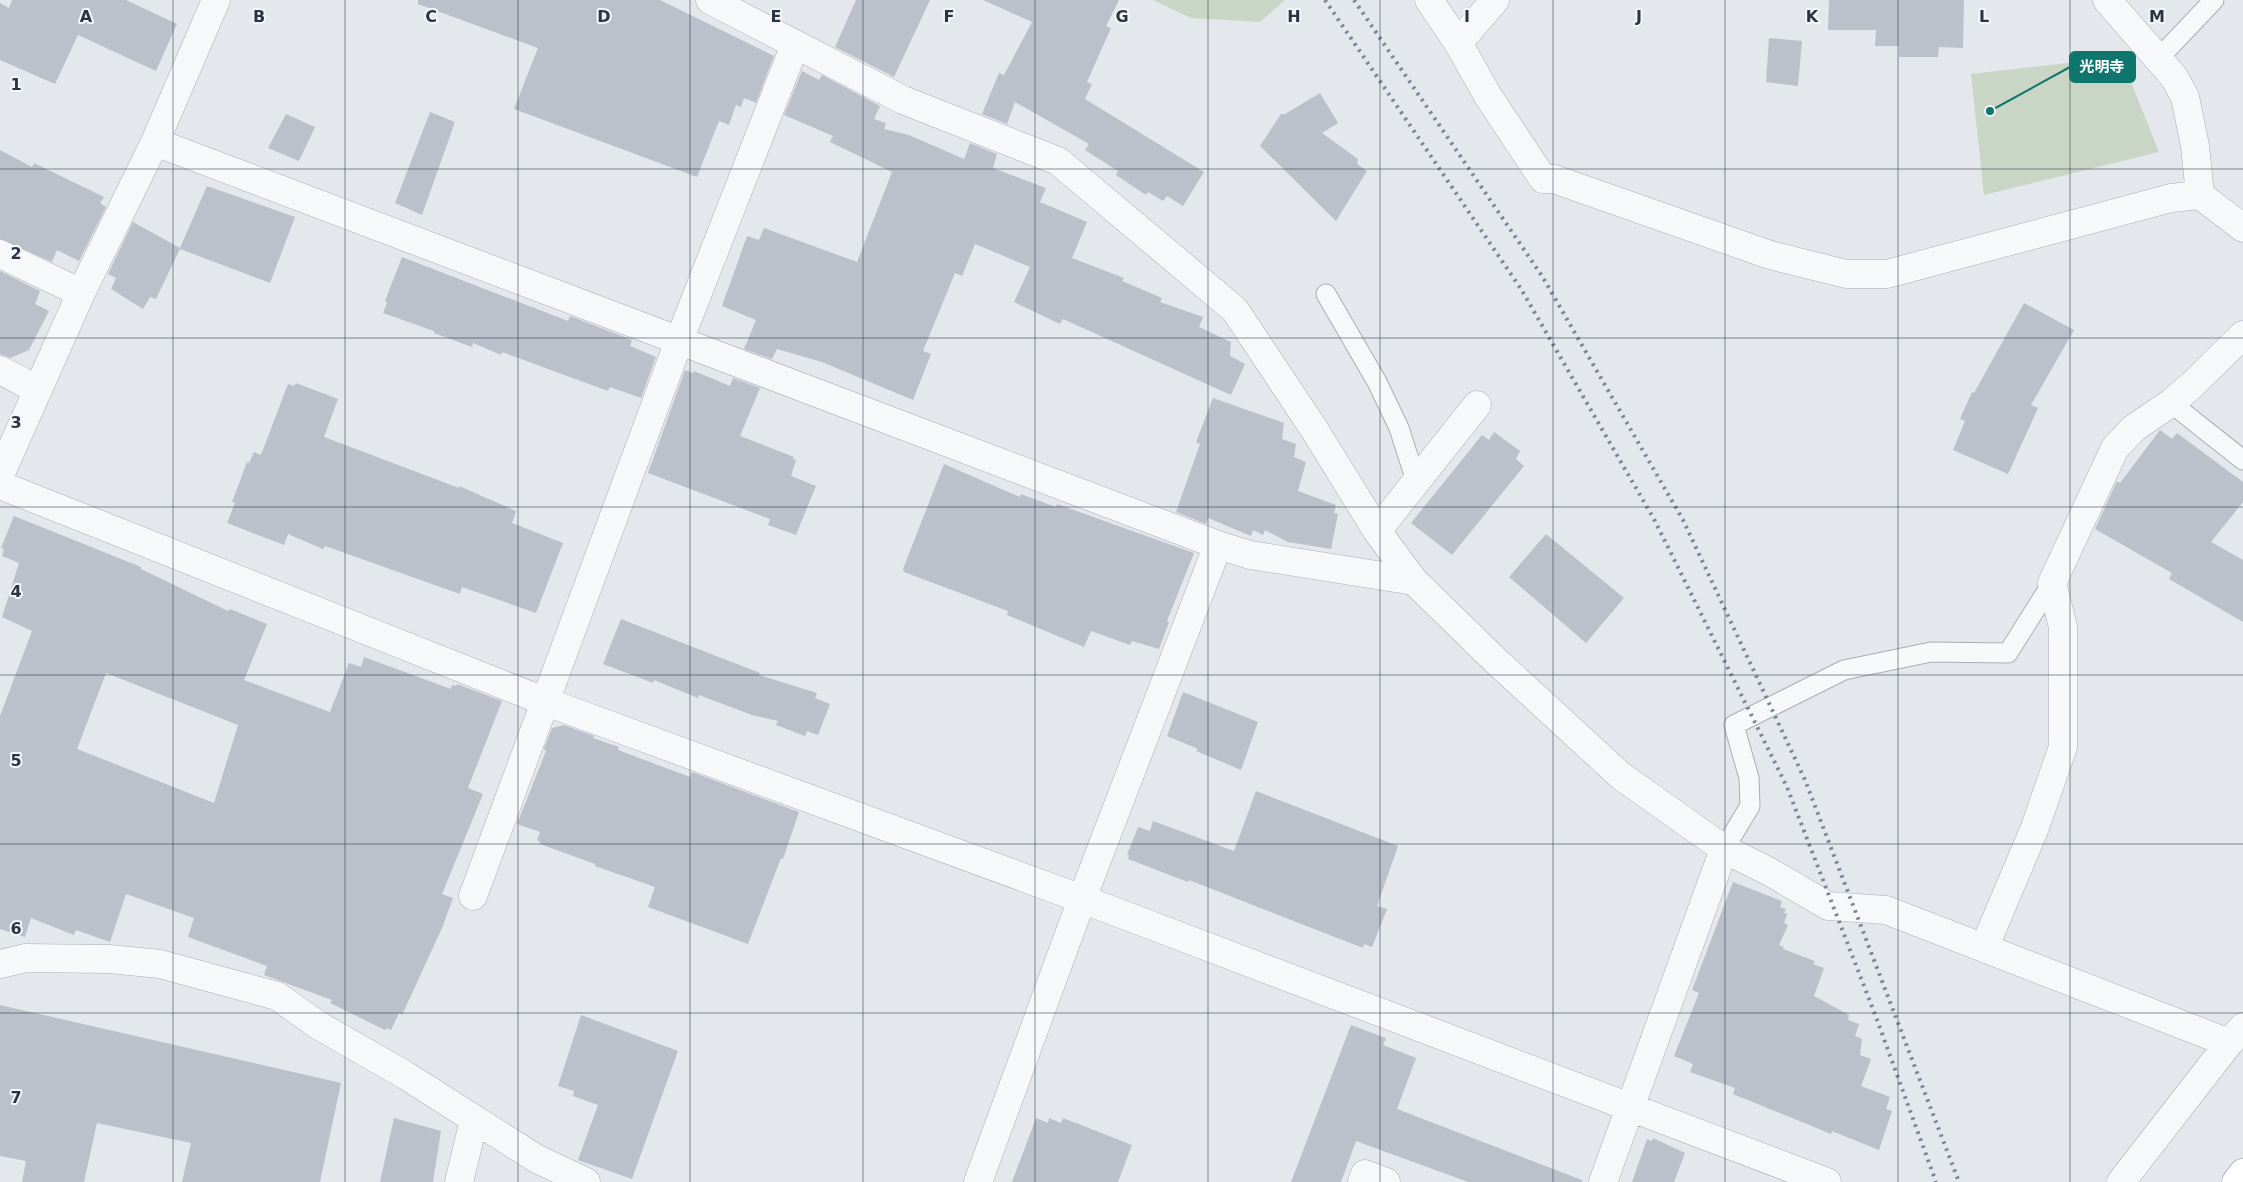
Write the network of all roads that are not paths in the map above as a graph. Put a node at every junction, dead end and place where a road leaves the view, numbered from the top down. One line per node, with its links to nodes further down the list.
1 (216, 0): 10 (street)
2 (710, 0): 8 (street)
3 (1429, 0): 7 (street)
4 (1495, 0): 7 (street)
5 (2107, 0): 9 (street)
6 (2214, 0): 9 (lane)
7 (1458, 43): 11 (street)
8 (795, 45): 17 (street); 26 (street)
9 (2158, 59): 11 (street)
10 (156, 142): 14 (street); 17 (street)
11 (2200, 195): 12 (street)
12 (2243, 228)
13 (0, 254): 14 (street)
14 (81, 293): 19 (street)
15 (1326, 294): 24 (lane)
16 (2243, 335): 20 (street)
17 (679, 341): 27 (street); 30 (street)
18 (0, 370): 19 (street)
19 (38, 390): 22 (street)
20 (2171, 403): 23 (lane); 29 (street)
21 (1477, 405): 24 (street)
22 (3, 459)
23 (2243, 460)
24 (1416, 481): 26 (street)
25 (0, 485): 30 (street)
26 (1377, 531): 28 (street)
27 (1218, 545): 28 (street); 33 (street)
28 (1414, 580): 31 (street)
29 (2052, 583): 31 (lane); 34 (street)
30 (544, 701): 32 (street); 33 (street)
31 (1724, 849): 34 (street); 37 (street)
32 (473, 896)
33 (1082, 899): 37 (street); 42 (street)
34 (1984, 948): 36 (street)
35 (0, 964): 38 (street)
36 (2236, 1035): 47 (street)
37 (1630, 1108): 45 (street); 46 (street)
38 (474, 1120): 40 (street); 41 (street)
39 (2243, 1173): 48 (highway)
40 (459, 1182)
41 (586, 1182)
42 (978, 1182)
43 (1362, 1182): 44 (street)
44 (1386, 1182)
45 (1603, 1182)
46 (1827, 1182)
47 (2121, 1182)
48 (2236, 1182)

